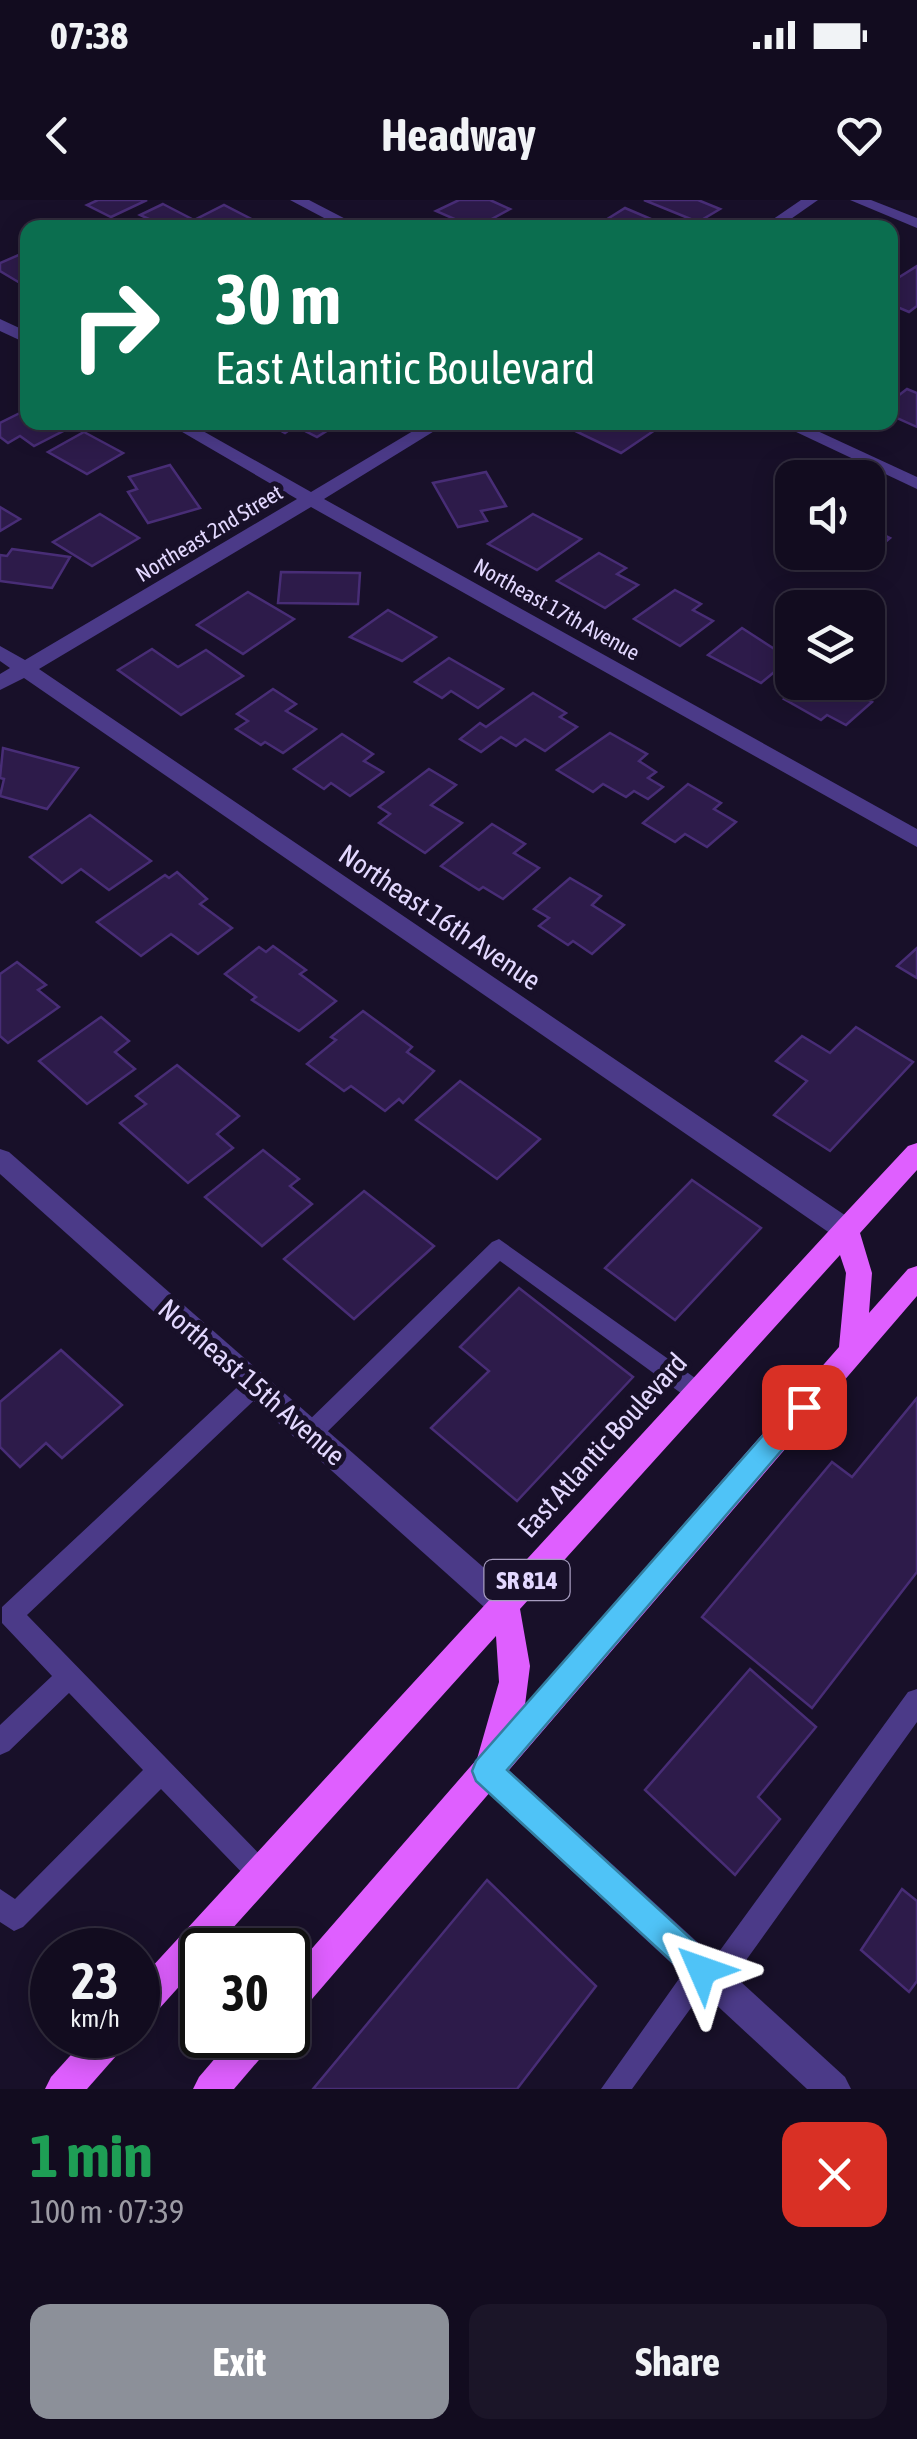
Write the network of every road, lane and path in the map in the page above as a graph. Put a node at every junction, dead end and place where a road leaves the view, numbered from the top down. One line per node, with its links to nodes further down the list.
1 (297, 200): 4 (street)
2 (811, 200): 5 (street)
3 (857, 200): 6 (street)
4 (339, 220)
5 (780, 220)
6 (917, 223)
7 (187, 430): 11 (street, Northeast 17th Avenue)
8 (427, 430): 11 (street, Northeast 2nd Street)
9 (799, 430): 10 (street)
10 (917, 484)
11 (308, 499): 13 (street, Northeast 2nd Street); 15 (street, Northeast 17th Avenue)
12 (0, 652): 13 (street, Northeast 16th Avenue)
13 (24, 669): 14 (street, Northeast 2nd Street); 18 (street, Northeast 16th Avenue)
14 (0, 683)
15 (917, 839)
16 (917, 1153): 18 (main road, East Atlantic Boulevard / SR 814)
17 (0, 1160): 21 (street, Northeast 15th Avenue)
18 (846, 1230): 20 (main road); 22 (main road, East Atlantic Boulevard / SR 814)
19 (917, 1277): 20 (main road)
20 (852, 1351): 29 (main road)
21 (255, 1385): 23 (street, Northeast 15th Avenue); 25 (lane)
22 (697, 1392): 23 (lane); 24 (main road, East Atlantic Boulevard / SR 814)
23 (310, 1434): 24 (street, Northeast 15th Avenue)
24 (504, 1605): 29 (main road); 30 (main road, East Atlantic Boulevard / SR 814)
25 (70, 1676): 27 (lane); 28 (lane)
26 (917, 1701): 33 (lane)
27 (0, 1742)
28 (160, 1770): 30 (lane); 31 (lane)
29 (486, 1771): 32 (main road); 33 (street)
30 (260, 1873): 34 (main road, East Atlantic Boulevard / SR 814)
31 (0, 1902)
32 (310, 1975)
33 (708, 1975): 39 (lane); 40 (street)
34 (160, 1984)
35 (92, 2058): 37 (main road)
36 (238, 2058): 38 (main road)
37 (64, 2089)
38 (211, 2089)
39 (615, 2089)
40 (832, 2089)

